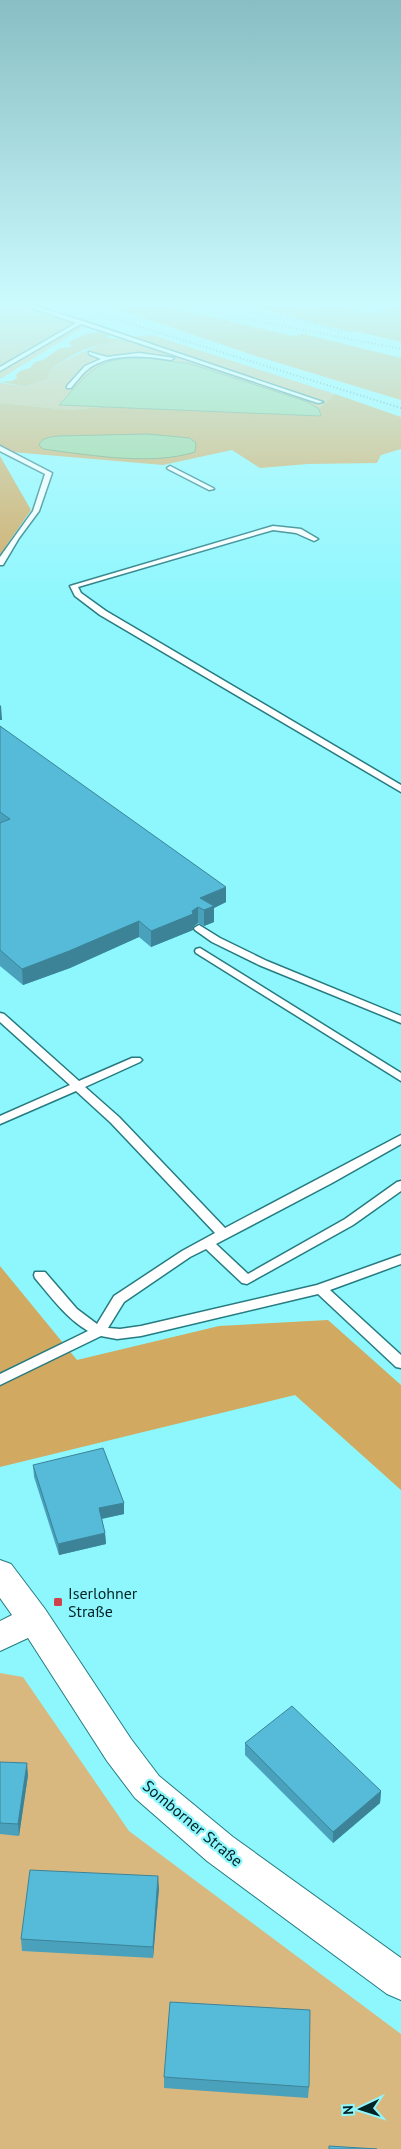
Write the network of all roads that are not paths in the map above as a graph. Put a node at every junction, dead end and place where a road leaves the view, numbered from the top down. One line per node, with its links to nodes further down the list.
1 (0, 448): 5 (lane)
2 (170, 468): 3 (lane)
3 (211, 489)
4 (314, 539): 6 (lane)
5 (0, 563)
6 (401, 789)
7 (199, 928): 10 (lane)
8 (200, 951): 12 (lane)
9 (0, 1016): 13 (lane)
10 (401, 1020)
11 (136, 1060): 13 (lane)
12 (401, 1078)
13 (78, 1086): 14 (lane); 17 (lane)
14 (0, 1120)
15 (401, 1139): 17 (lane)
16 (401, 1185): 18 (lane)
17 (222, 1233): 18 (lane)
18 (206, 1242): 22 (lane)
19 (401, 1258): 21 (lane)
20 (40, 1275): 22 (lane)
21 (320, 1289): 22 (lane); 23 (lane)
22 (99, 1331): 24 (lane)
23 (401, 1363)
24 (0, 1380)
25 (0, 1573): 26 (street, Somborner Straße)
26 (33, 1619): 27 (street); 28 (street, Somborner Straße)
27 (0, 1637)
28 (401, 1981)

